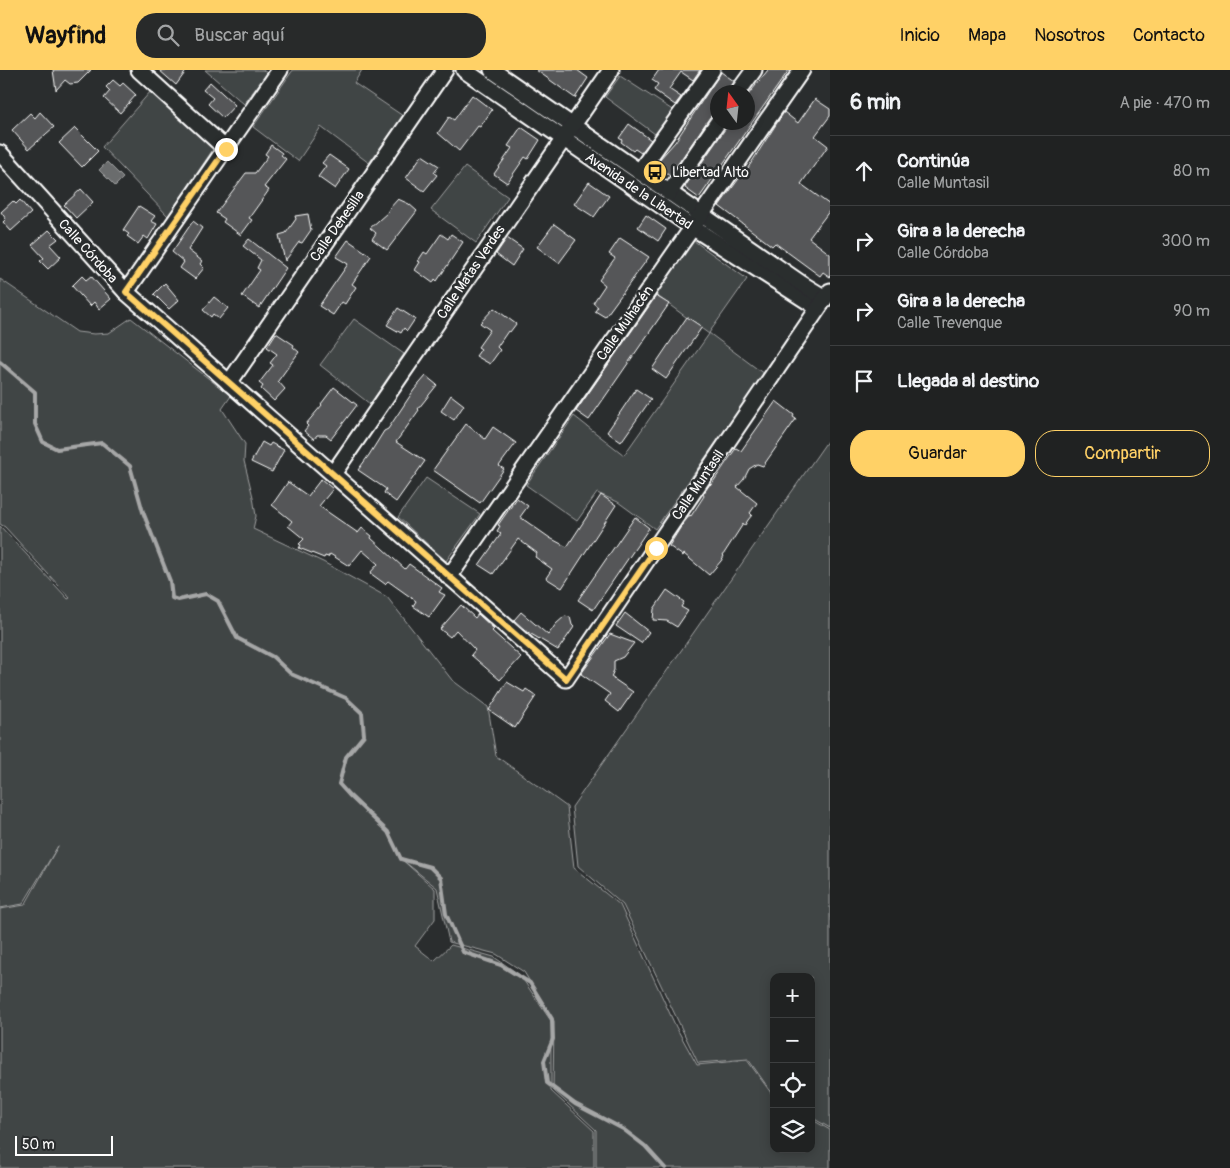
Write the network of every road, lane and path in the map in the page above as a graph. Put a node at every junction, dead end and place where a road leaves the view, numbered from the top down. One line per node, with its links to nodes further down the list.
1 (139, 70): 14 (street)
2 (280, 70): 14 (street)
3 (445, 70): 22 (street, Calle Dehesilla)
4 (464, 70): 13 (street, Avenida de la Libertad)
5 (492, 70): 11 (street, Avenida de la Libertad)
6 (611, 70): 11 (street, Calle Matas Verdes)
7 (712, 70): 16 (street)
8 (754, 70): 10 (street)
9 (802, 70): 18 (street, Calle Mulhacén)
10 (743, 85)
11 (572, 125): 13 (street, Calle Matas Verdes); 16 (street, Avenida de la Libertad)
12 (712, 130): 17 (street)
13 (563, 139): 19 (street, Avenida de la Libertad); 23 (street, Calle Matas Verdes)
14 (226, 149): 20 (street)
15 (0, 152): 20 (street, Calle Córdoba)
16 (639, 172): 17 (street, Avenida de la Libertad)
17 (669, 193): 18 (street, Avenida de la Libertad)
18 (701, 214): 19 (street, Calle Mulhacén); 21 (street, Avenida de la Libertad)
19 (692, 228): 21 (street, Avenida de la Libertad); 24 (street, Calle Mulhacén)
20 (126, 292): 22 (street, Calle Córdoba)
21 (824, 299): 25 (street, Calle Muntasil)
22 (229, 383): 23 (street, Calle Córdoba)
23 (333, 474): 24 (street, Calle Córdoba)
24 (450, 577): 25 (street, Calle Córdoba)
25 (566, 679)

